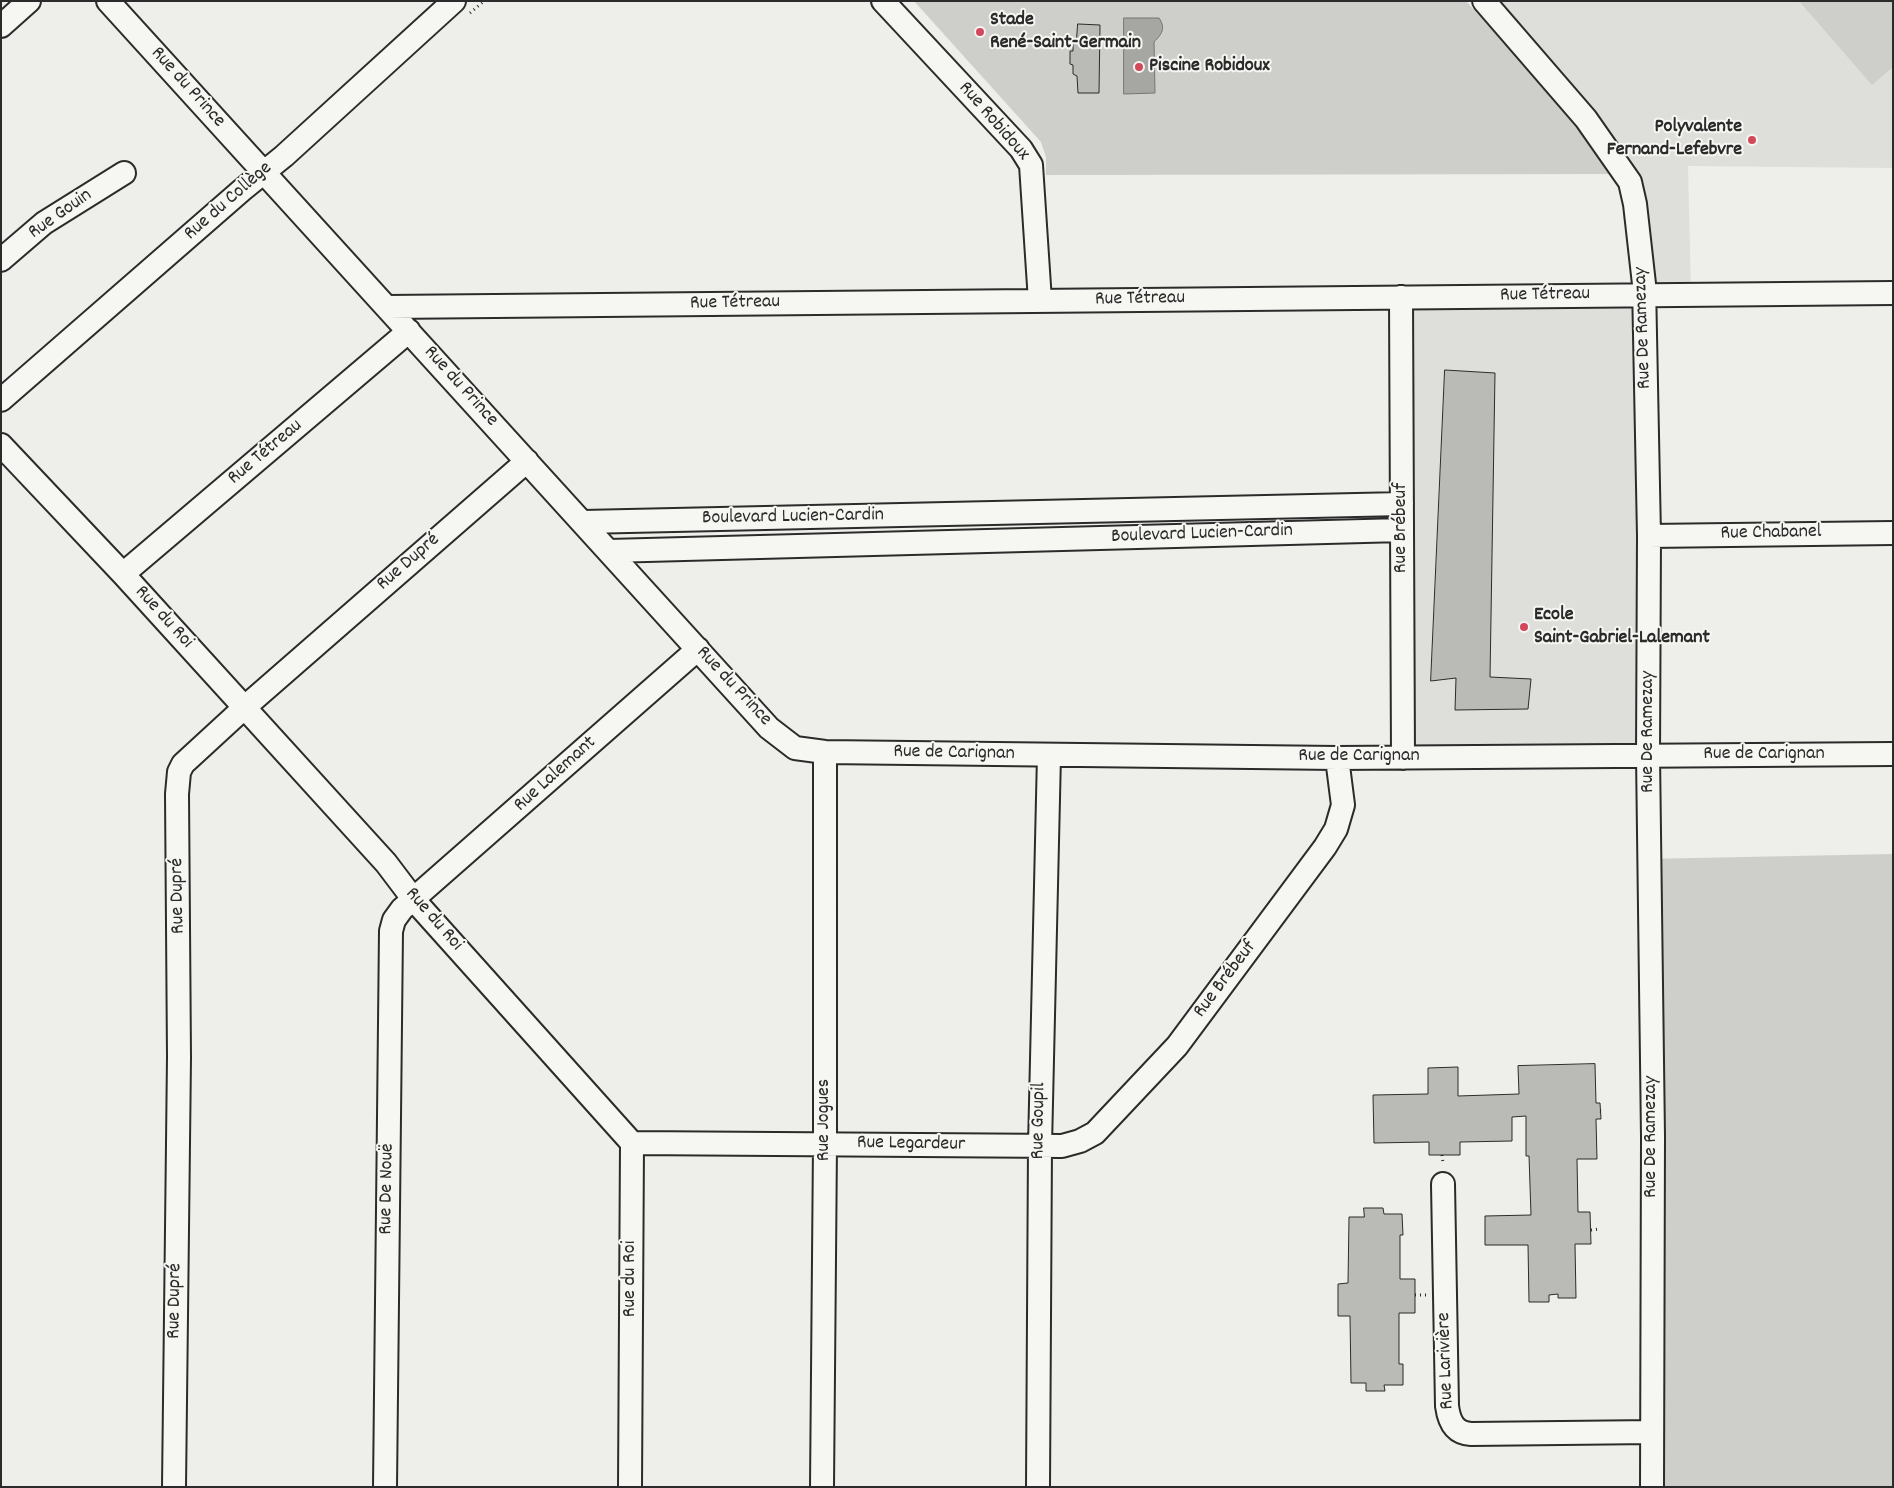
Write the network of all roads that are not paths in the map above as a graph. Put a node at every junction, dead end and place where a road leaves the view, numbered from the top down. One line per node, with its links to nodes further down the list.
1 (29, 1): 6 (street)
2 (108, 1): 7 (street, Rue du Prince)
3 (454, 1): 7 (street, Rue du Collège)
4 (883, 1): 13 (street, Rue Robidoux)
5 (1484, 1): 11 (street, Rue De Ramezay)
6 (1, 26)
7 (264, 172): 14 (street, Rue du Prince); 16 (street, Rue du Collège)
8 (124, 173): 9 (street, Rue Gouin)
9 (1, 260)
10 (1893, 293): 11 (street, Rue Tétreau)
11 (1646, 295): 12 (street, Rue Tétreau); 27 (street, Rue De Ramezay)
12 (1401, 297): 13 (street, Rue Tétreau); 19 (street, Rue Brébeuf)
13 (1040, 301): 14 (street, Rue Tétreau)
14 (387, 307): 15 (street, Rue du Prince)
15 (409, 331): 18 (street, Rue du Prince); 31 (street, Rue Tétreau)
16 (1, 400)
17 (1, 444): 31 (street, Rue du Roi)
18 (526, 461): 23 (street, Rue du Prince); 33 (street, Rue Dupré)
19 (1402, 504): 20 (street, Boulevard Lucien-Cardin); 24 (street, Rue Brébeuf)
20 (1194, 509): 21 (street, Boulevard Lucien-Cardin); 26 (street)
21 (1003, 513): 22 (street, Boulevard Lucien-Cardin); 28 (street)
22 (832, 517): 23 (street, Boulevard Lucien-Cardin); 29 (street)
23 (583, 522): 30 (street, Rue du Prince)
24 (1402, 530): 26 (street, Boulevard Lucien-Cardin); 39 (street, Rue Brébeuf)
25 (1893, 532): 27 (street, Rue Chabanel)
26 (1195, 536): 28 (street, Boulevard Lucien-Cardin)
27 (1649, 536): 37 (street, Rue De Ramezay)
28 (1003, 541): 29 (street, Boulevard Lucien-Cardin)
29 (832, 545): 30 (street, Boulevard Lucien-Cardin)
30 (609, 551): 32 (street, Rue du Prince)
31 (123, 574): 33 (street, Rue du Roi)
32 (698, 649): 34 (street, Rue du Prince); 40 (street, Rue Lalemant)
33 (244, 707): 40 (street, Rue du Roi); 46 (street, Rue Dupré)
34 (825, 752): 36 (street, Rue de Carignan); 42 (street, Rue Jogues)
35 (1893, 754): 37 (street, Rue de Carignan)
36 (1049, 755): 38 (street, Rue de Carignan); 43 (street, Rue Goupil)
37 (1648, 756): 39 (street, Rue de Carignan); 45 (street, Rue De Ramezay)
38 (1337, 758): 39 (street, Rue de Carignan); 43 (street, Rue Brébeuf)
39 (1403, 758)
40 (414, 900): 41 (street, Rue du Roi); 47 (street, Rue De Nouë)
41 (632, 1143): 42 (street, Rue Legardeur); 48 (street, Rue du Roi)
42 (825, 1144): 43 (street, Rue Legardeur); 49 (street, Rue Jogues)
43 (1040, 1146): 50 (street, Rue Goupil)
44 (1443, 1174): 45 (street, Rue Larivière)
45 (1652, 1432): 51 (street, Rue De Ramezay)
46 (174, 1487)
47 (385, 1487)
48 (630, 1487)
49 (822, 1487)
50 (1038, 1487)
51 (1652, 1487)

